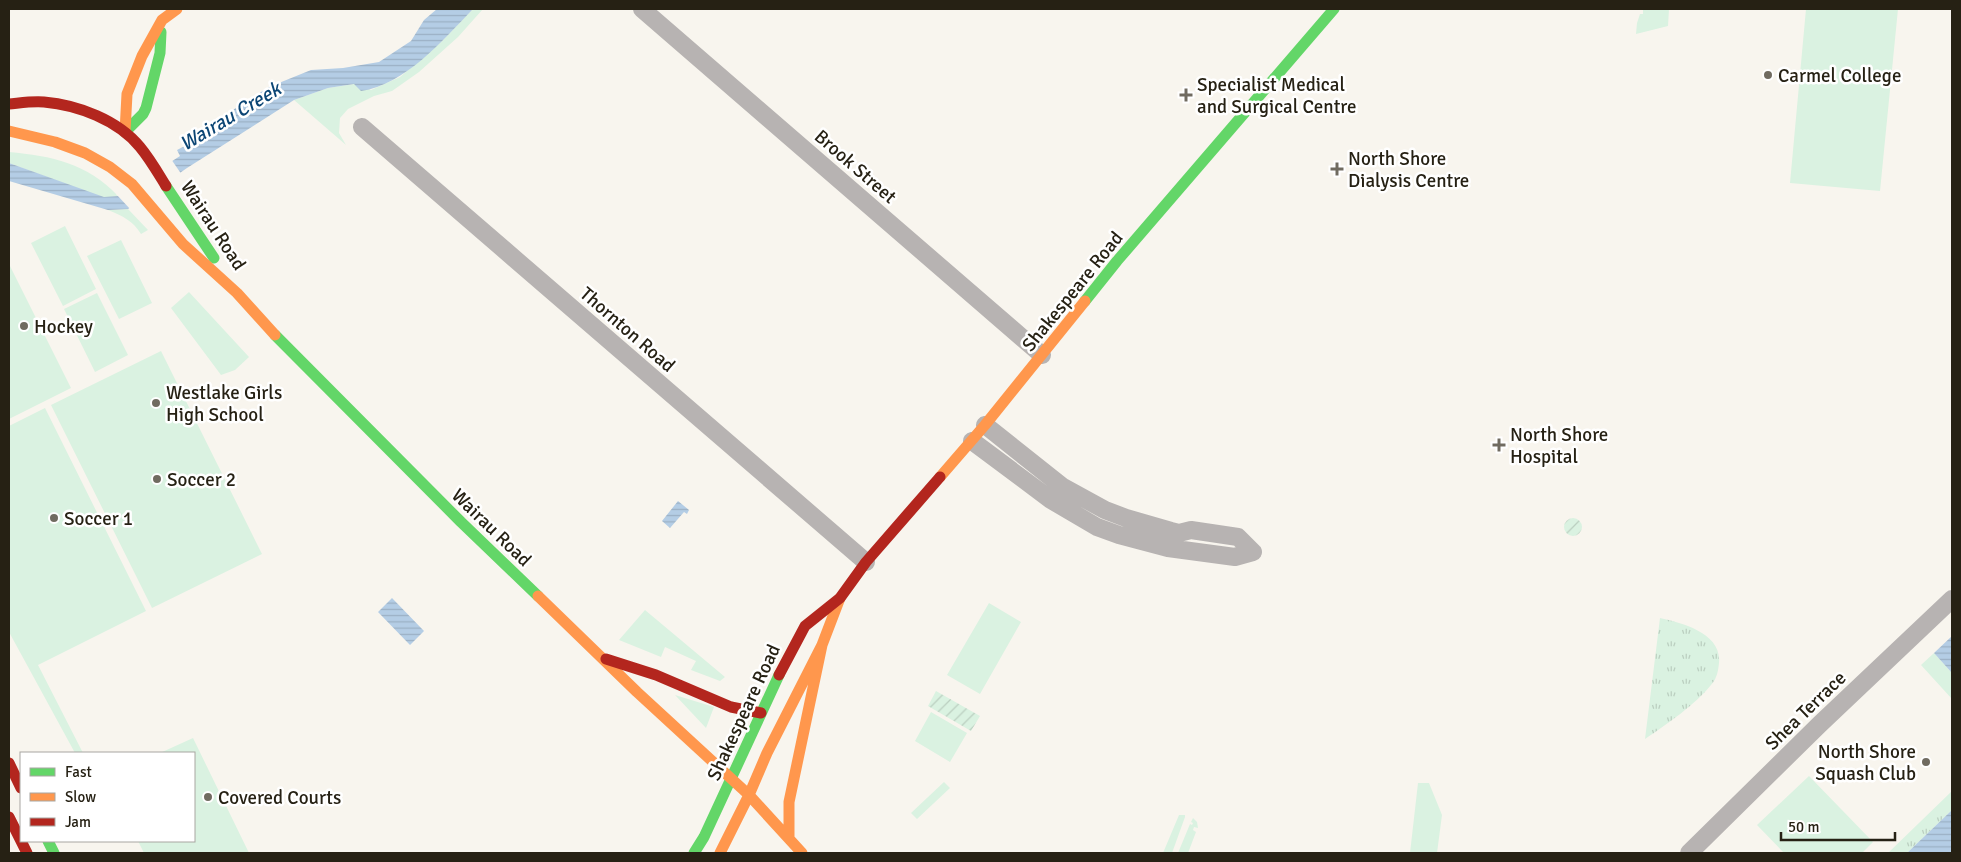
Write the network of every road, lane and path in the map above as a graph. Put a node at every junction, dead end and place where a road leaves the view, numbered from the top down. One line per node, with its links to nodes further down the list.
1 (177, 9): 4 (main road)
2 (642, 9): 16 (street, Brook Street)
3 (1334, 9): 16 (main road, Shakespeare Road)
4 (163, 14): 8 (main road); 8 (main road)
5 (9, 104): 8 (main road, Wairau Road)
6 (362, 127): 19 (street, Thornton Road)
7 (9, 131): 10 (main road, Wairau Road)
8 (124, 132): 9 (main road); 12 (main road); 15 (main road, Wairau Road)
9 (112, 136)
10 (36, 137): 11 (main road); 14 (main road, Wairau Road)
11 (83, 139)
12 (123, 144)
13 (127, 163): 14 (main road)
14 (152, 206): 15 (main road, Wairau Road)
15 (237, 293): 23 (main road, Wairau Road)
16 (1042, 355): 17 (main road, Shakespeare Road)
17 (985, 426): 18 (main road, Shakespeare Road); 18 (street)
18 (972, 440): 19 (main road, Shakespeare Road)
19 (866, 562): 20 (main road, Shakespeare Road)
20 (840, 598): 22 (main road, Shakespeare Road); 24 (main road, Shakespeare Road)
21 (1952, 599): 35 (street, Shea Terrace)
22 (822, 645): 28 (main road, Shakespeare Road); 30 (main road)
23 (600, 657): 24 (main road); 26 (main road, Wairau Road)
24 (761, 713): 26 (main road, Shakespeare Road)
25 (9, 763): 27 (main road)
26 (731, 778): 28 (main road, Wairau Road); 32 (main road, Shakespeare Road)
27 (20, 786)
28 (749, 794): 30 (main road, Wairau Road); 33 (main road, Shakespeare Road)
29 (9, 817): 31 (main road)
30 (789, 838): 34 (main road, Wairau Road)
31 (20, 839)
32 (694, 853)
33 (720, 853)
34 (802, 853)
35 (1689, 853)

